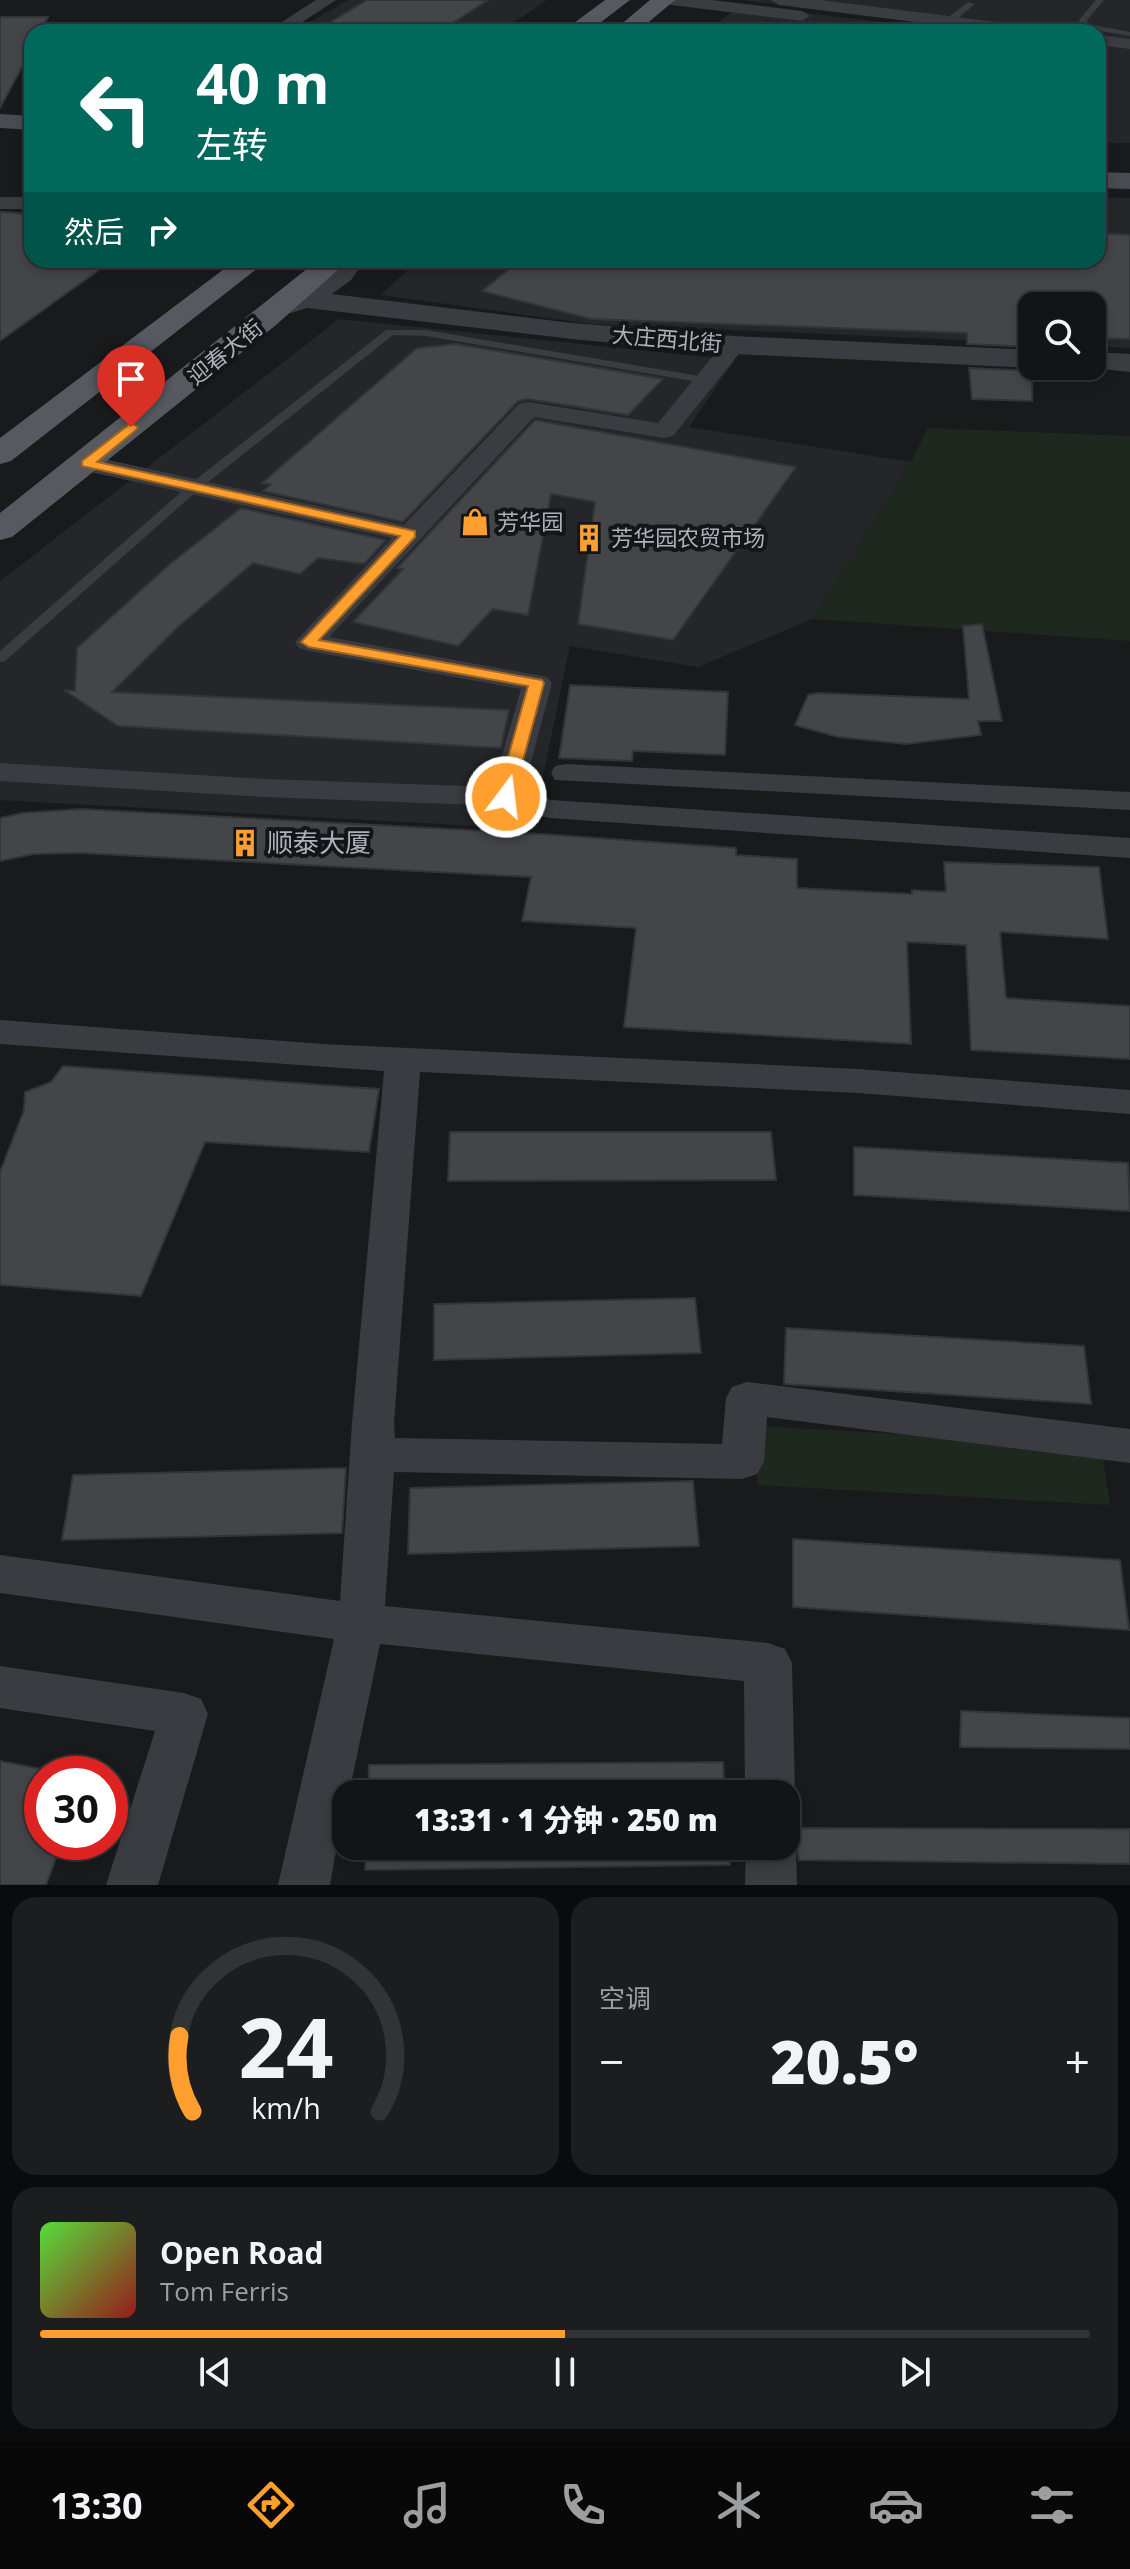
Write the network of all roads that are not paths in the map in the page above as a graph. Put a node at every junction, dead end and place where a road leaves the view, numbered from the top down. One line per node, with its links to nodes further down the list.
1 (328, 0): 9 (street)
2 (619, 0): 10 (main road)
3 (664, 0): 11 (main road)
4 (671, 0): 12 (street)
5 (779, 0): 8 (street)
6 (1100, 0): 14 (lane)
7 (971, 4): 8 (lane)
8 (949, 21): 13 (street)
9 (288, 24)
10 (584, 24)
11 (633, 24)
12 (862, 24)
13 (973, 24)
14 (1083, 24)
15 (1106, 30): 16 (lane)
16 (1130, 34)
17 (1106, 41): 18 (street)
18 (1130, 44)
19 (0, 121): 20 (main road)
20 (24, 122)
21 (0, 143): 22 (main road)
22 (24, 144)
23 (1106, 158): 24 (main road)
24 (1130, 159)
25 (1106, 180): 26 (main road)
26 (1130, 181)
27 (0, 203): 28 (street)
28 (24, 203)
29 (228, 268): 34 (street)
30 (244, 268): 34 (main road)
31 (326, 268): 35 (main road, 迎春大街)
32 (348, 268): 33 (street)
33 (303, 299): 35 (street); 36 (street, 大庄西北街)
34 (193, 307): 41 (main road)
35 (266, 319): 42 (main road, 迎春大街)
36 (734, 345): 37 (street, 大庄西北街); 40 (street)
37 (1018, 358)
38 (1106, 362): 39 (street)
39 (1130, 363)
40 (705, 380): 43 (lane); 45 (street)
41 (0, 454)
42 (86, 463): 43 (street); 44 (main road, 迎春大街)
43 (193, 488): 45 (street); 46 (lane)
44 (0, 530)
45 (410, 534): 49 (street)
46 (0, 658)
47 (0, 772): 49 (street)
48 (566, 773): 50 (street)
49 (506, 797): 51 (street)
50 (1130, 801)
51 (1130, 848)
52 (1, 1034): 53 (street)
53 (403, 1060): 54 (street); 56 (street)
54 (1129, 1109)
55 (1130, 1446): 56 (street)
56 (373, 1455): 58 (street)
57 (0, 1574): 58 (street)
58 (361, 1623): 60 (street); 63 (street)
59 (0, 1687): 62 (street)
60 (770, 1780)
61 (771, 1860): 64 (street)
62 (132, 1885)
63 (304, 1885)
64 (771, 1885)

